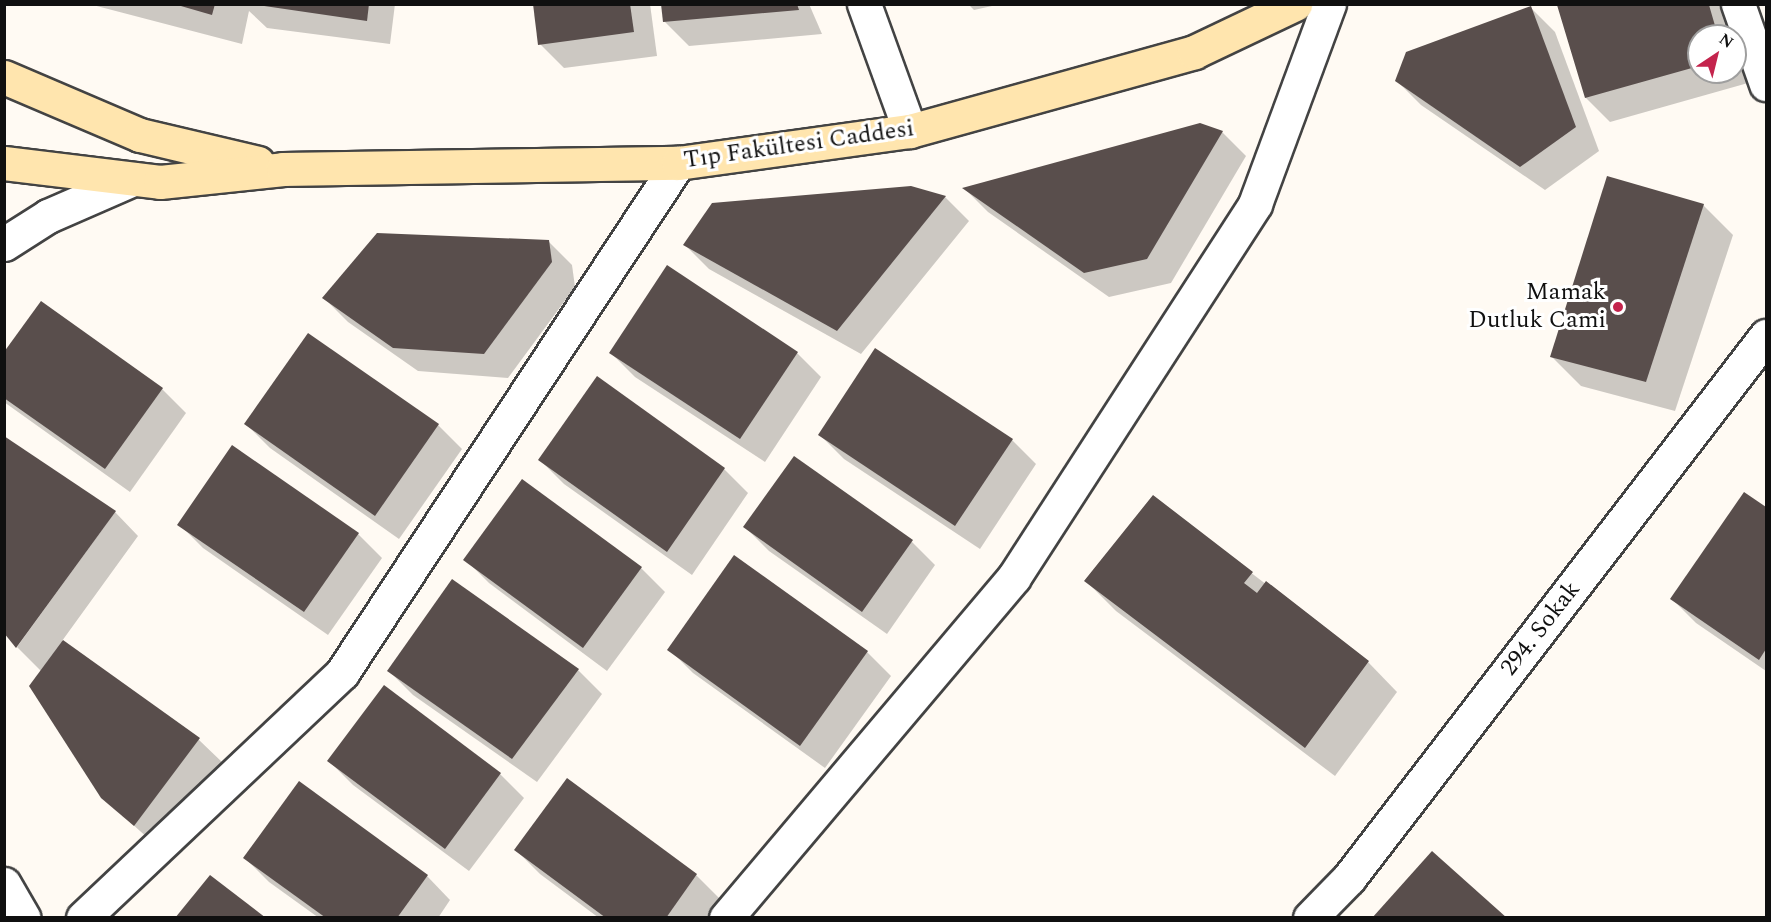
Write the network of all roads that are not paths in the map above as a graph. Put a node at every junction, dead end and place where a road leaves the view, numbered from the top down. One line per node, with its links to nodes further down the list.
1 (864, 4): 7 (street)
2 (1295, 4): 7 (main road, Tıp Fakültesi Caddesi)
3 (1329, 4): 17 (street)
4 (1738, 4): 6 (street)
5 (4, 77): 10 (main road)
6 (1767, 84)
7 (910, 131): 9 (main road, Tıp Fakültesi Caddesi)
8 (4, 163): 11 (main road)
9 (678, 163): 10 (main road, Tıp Fakültesi Caddesi); 16 (street)
10 (283, 169): 11 (main road)
11 (133, 179): 12 (street)
12 (4, 244)
13 (1767, 336): 18 (street, 294. Sokak)
14 (4, 884): 15 (street)
15 (24, 918)
16 (83, 918)
17 (726, 918)
18 (1310, 918)

